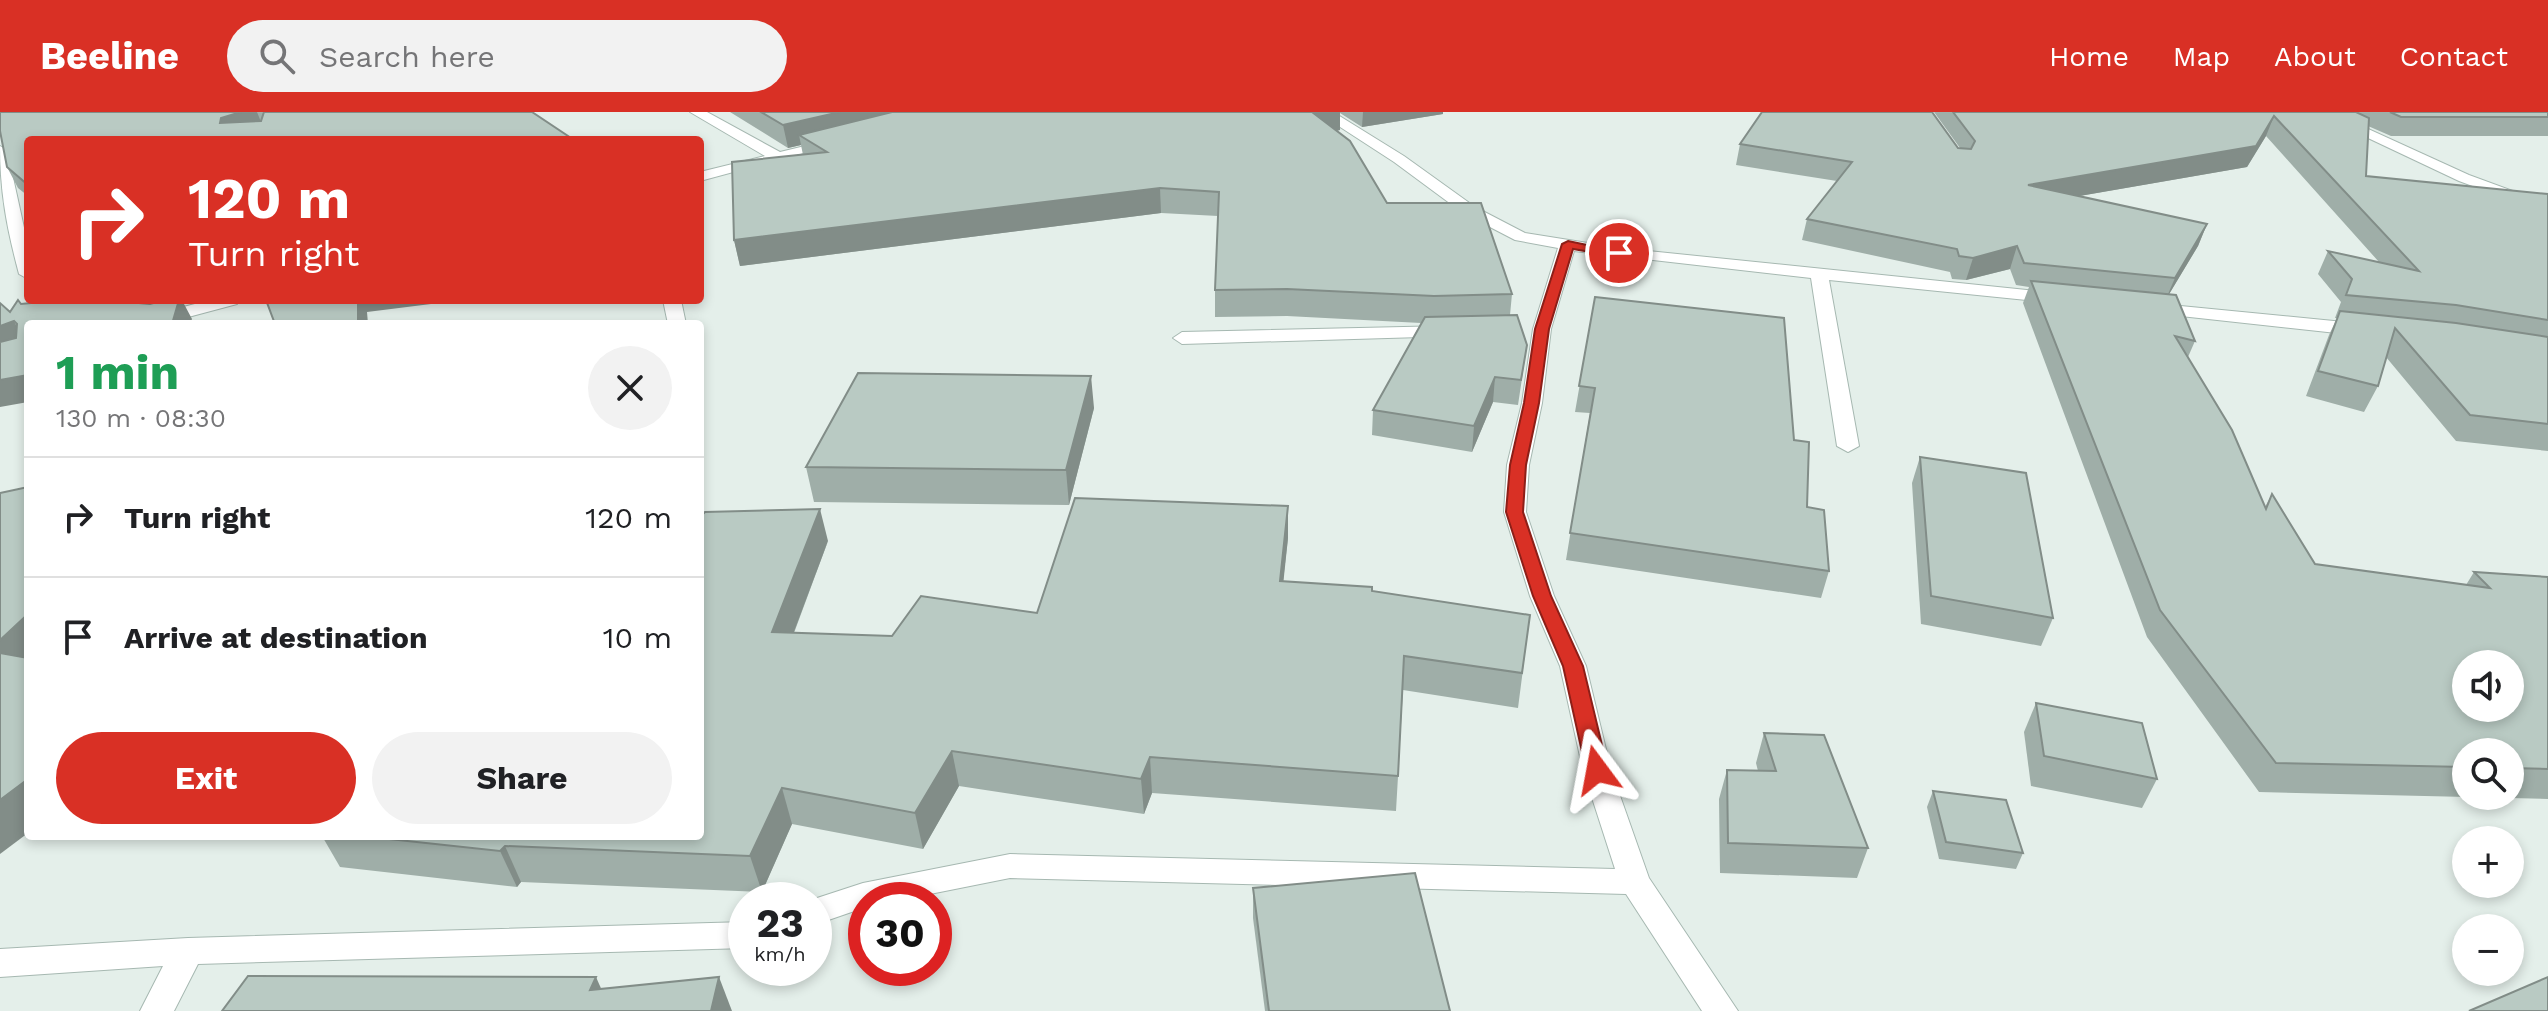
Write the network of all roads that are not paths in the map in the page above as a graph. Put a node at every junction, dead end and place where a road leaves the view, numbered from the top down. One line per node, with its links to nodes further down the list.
1 (697, 112): 6 (street)
2 (1324, 112): 11 (street)
3 (2320, 112): 10 (street)
4 (854, 139): 6 (street)
5 (0, 150): 9 (street)
6 (777, 157): 7 (street)
7 (704, 176)
8 (24, 185): 9 (street)
9 (7, 188): 12 (street)
10 (2548, 209)
11 (1568, 244): 13 (street); 22 (street)
12 (24, 260)
13 (1819, 274): 14 (street); 21 (street)
14 (2075, 300)
15 (216, 304): 17 (street)
16 (2137, 307): 19 (street)
17 (156, 320)
18 (1464, 331): 20 (street)
19 (2383, 332)
20 (1182, 338)
21 (1848, 446)
22 (1635, 882): 23 (street); 28 (street)
23 (832, 906)
24 (728, 936): 25 (street)
25 (188, 951): 26 (street); 27 (street)
26 (0, 963)
27 (157, 1011)
28 (1721, 1011)

